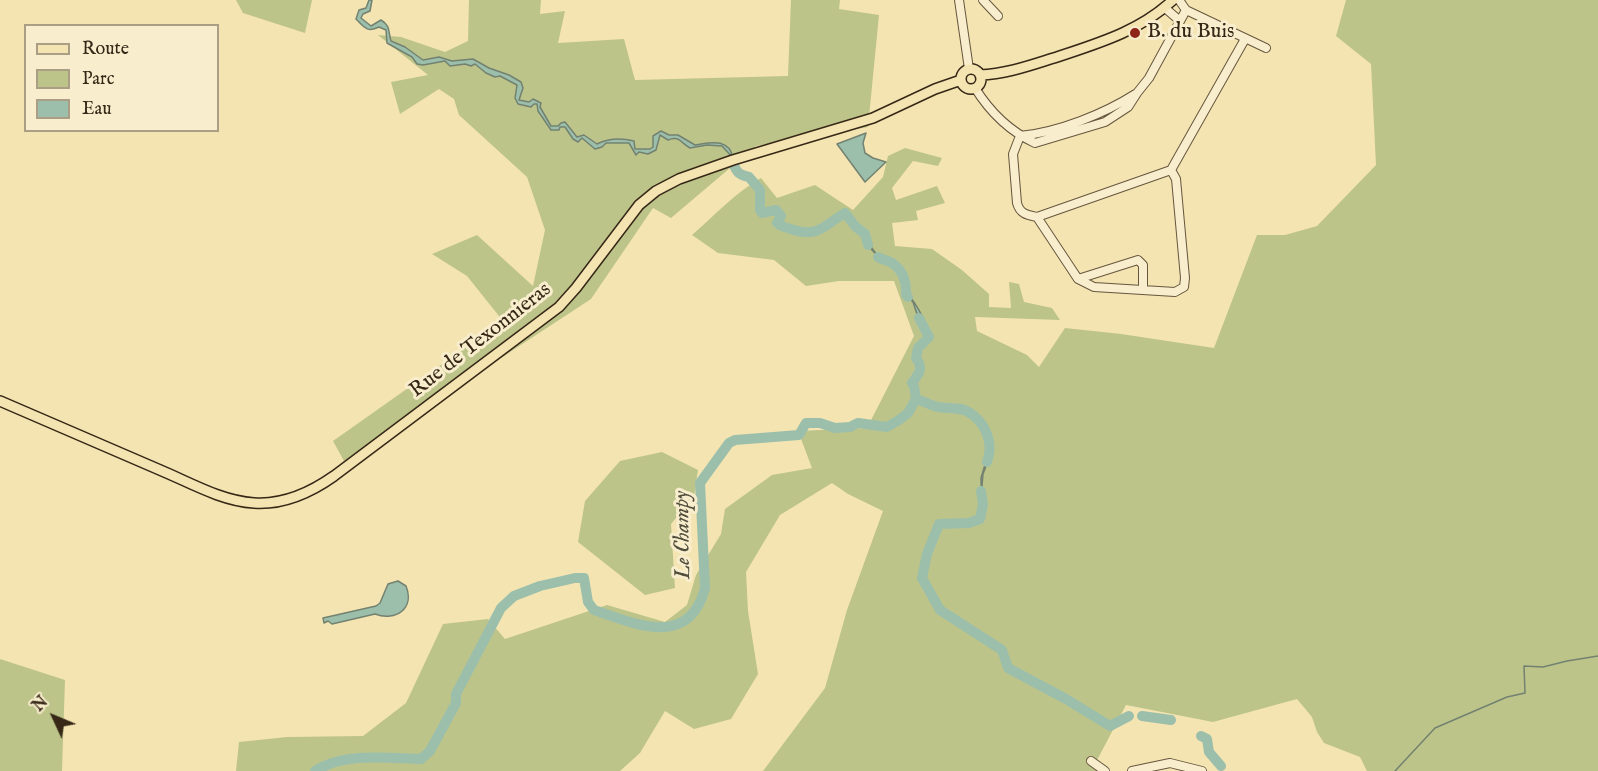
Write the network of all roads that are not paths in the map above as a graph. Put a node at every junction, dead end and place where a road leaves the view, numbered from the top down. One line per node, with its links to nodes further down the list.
1 (958, 0): 11 (street)
2 (983, 0): 7 (street)
3 (1173, 0): 5 (main road)
4 (1179, 0): 6 (street)
5 (1165, 8): 8 (street); 12 (main road)
6 (1186, 10): 8 (street); 9 (street)
7 (998, 16)
8 (1180, 21): 15 (street)
9 (1245, 39): 10 (street); 16 (street)
10 (1266, 48)
11 (969, 69): 12 (main road); 13 (main road)
12 (980, 75): 14 (main road)
13 (961, 80): 14 (main road); 20 (main road, Rue de Texonnieras)
14 (975, 88): 15 (street)
15 (1020, 136): 17 (street)
16 (1171, 170): 17 (street); 19 (street)
17 (1037, 217): 18 (street)
18 (1078, 279): 19 (street); 19 (street)
19 (1143, 290)
20 (0, 401)
21 (1090, 761): 22 (street)
22 (1105, 771)
23 (1132, 771): 24 (street)
24 (1202, 771)

